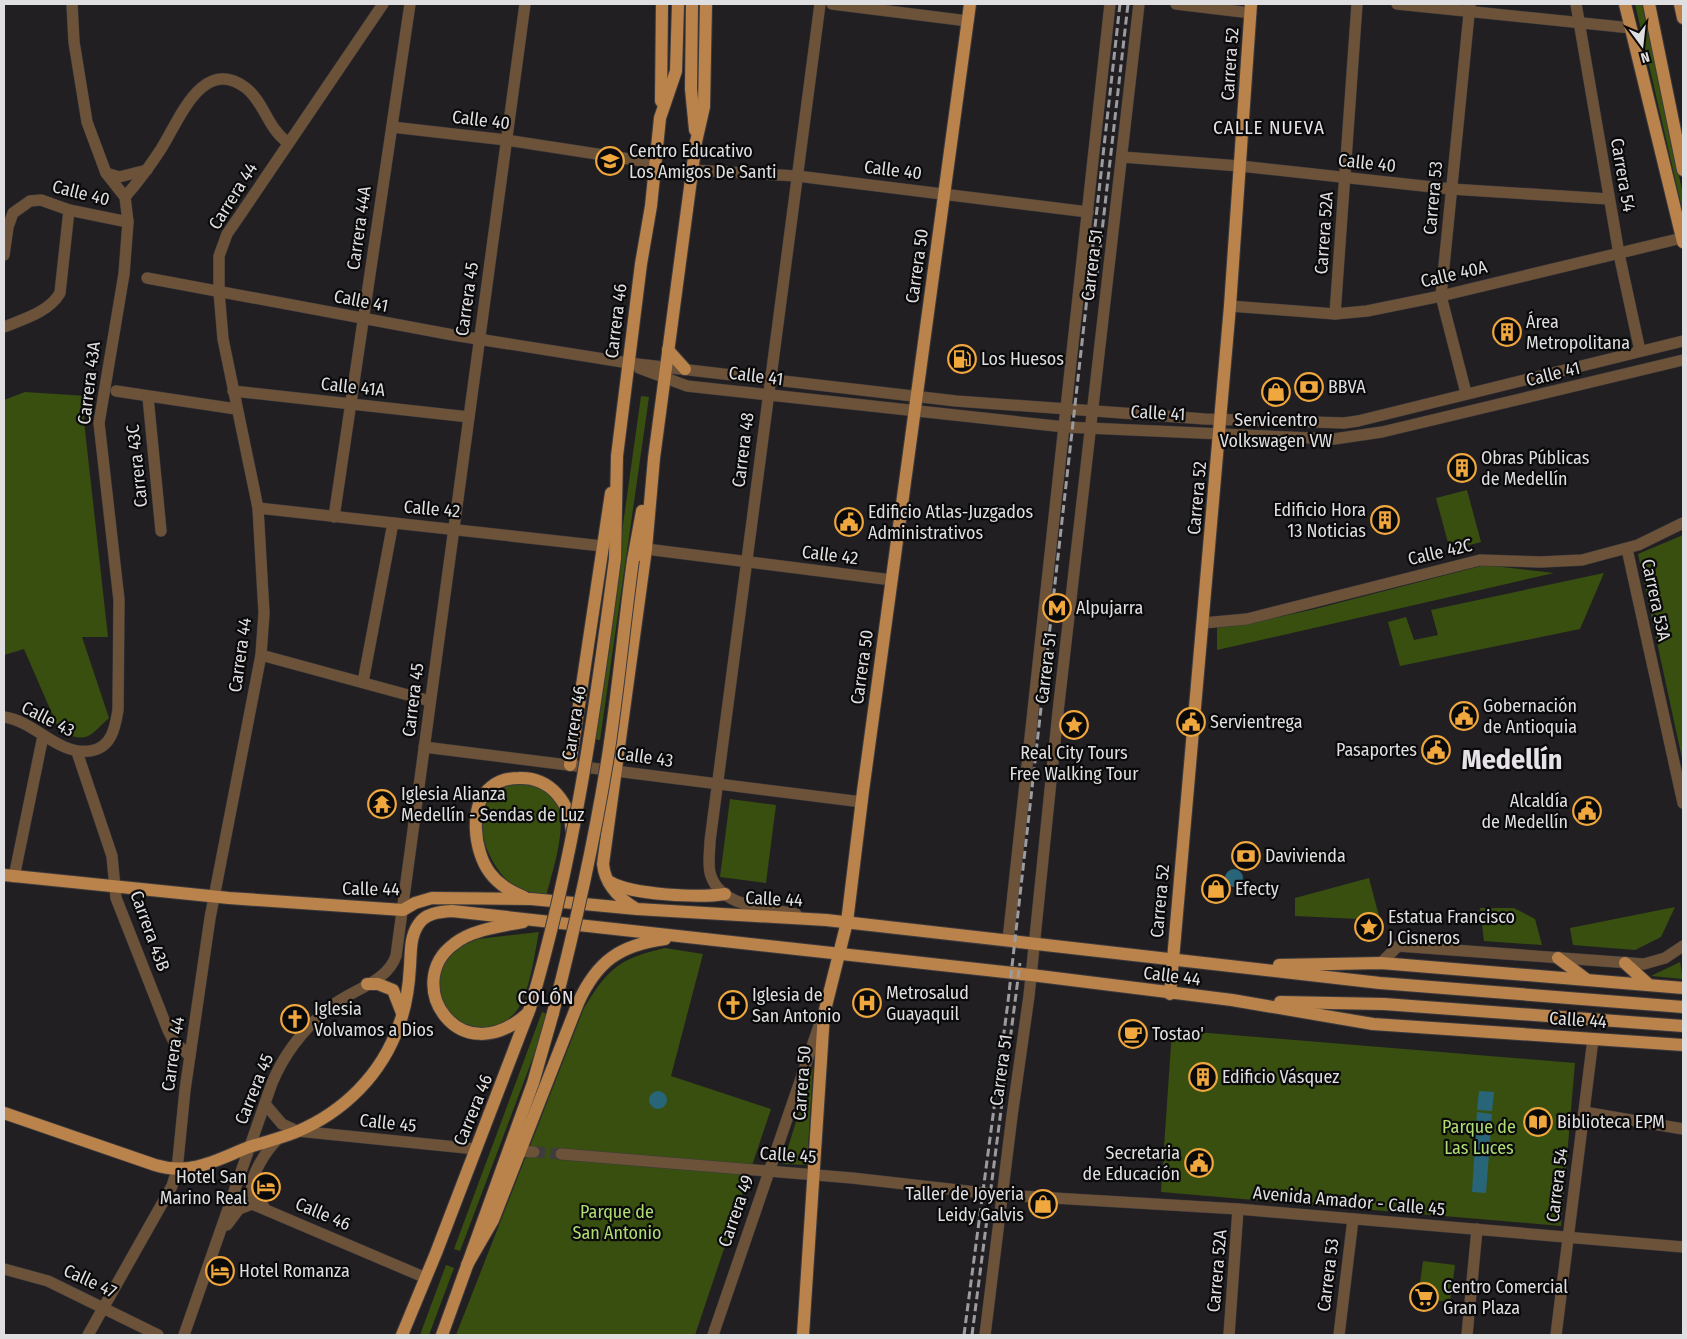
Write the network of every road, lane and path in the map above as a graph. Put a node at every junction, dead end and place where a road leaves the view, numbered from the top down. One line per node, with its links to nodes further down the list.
1 (72, 4): 38 (street)
2 (383, 4): 30 (street, Carrera 44)
3 (410, 4): 28 (street, Carrera 44A)
4 (525, 4): 29 (street, Carrera 45)
5 (662, 4): 27 (main road, Carrera 46)
6 (692, 4): 31 (main road)
7 (706, 4): 31 (main road)
8 (820, 4): 39 (street, Carrera 48)
9 (832, 4): 24 (street)
10 (970, 4): 24 (main road, Carrera 50)
11 (1110, 4): 46 (street, Carrera 51)
12 (1139, 4): 32 (street, Carrera 51)
13 (1176, 4): 20 (street)
14 (1357, 4): 40 (street, Carrera 52A)
15 (1396, 4): 21 (street)
16 (1576, 4): 25 (street, Carrera 54)
17 (1625, 4): 26 (main road)
18 (1649, 4): 37 (main road)
19 (1680, 4): 23 (main road)
20 (1251, 8): 34 (main road, Carrera 52)
21 (1469, 8): 25 (street); 41 (street, Carrera 53)
22 (678, 10): 27 (main road, Carrera 46)
23 (1683, 18)
24 (968, 21): 42 (main road, Carrera 50)
25 (1579, 22): 26 (street); 44 (street, Carrera 54)
26 (1631, 28): 48 (main road)
27 (660, 118): 33 (main road, Carrera 46)
28 (392, 127): 29 (street, Calle 40); 56 (street, Carrera 44A)
29 (506, 140): 33 (street, Calle 40); 58 (street, Carrera 45)
30 (287, 142): 35 (street, Calle 40); 52 (street, Carrera 44)
31 (696, 142): 36 (main road)
32 (1122, 157): 34 (street, Calle 40); 77 (street, Carrera 51)
33 (655, 163): 63 (main road, Carrera 46)
34 (1240, 166): 40 (street, Calle 40); 54 (main road, Carrera 52)
35 (147, 170): 38 (street, Calle 40); 43 (street, Calle 40)
36 (692, 170): 39 (street, Calle 40); 60 (main road)
37 (1683, 170)
38 (106, 173): 43 (street)
39 (797, 176): 42 (street, Calle 40); 66 (street, Carrera 48)
40 (1345, 179): 41 (street, Calle 40); 55 (street, Carrera 52A)
41 (1451, 189): 44 (street, Calle 40); 53 (street, Carrera 53)
42 (944, 194): 46 (street, Calle 40); 71 (main road, Carrera 50)
43 (125, 197): 47 (street, Carrera 43A)
44 (1609, 199): 49 (street, Carrera 54)
45 (69, 210): 47 (street, Calle 40); 50 (street, Calle 40); 57 (street)
46 (1088, 212): 76 (street, Carrera 51)
47 (128, 222): 105 (street, Carrera 43A)
48 (1683, 240): 49 (street, Calle 40A)
49 (1619, 254): 53 (street, Calle 40A); 61 (street, Carrera 54)
50 (4, 255)
51 (148, 278): 52 (street, Calle 41)
52 (219, 292): 56 (street, Calle 41); 68 (street, Carrera 44)
53 (1441, 296): 55 (street, Calle 40A); 69 (street, Carrera 53)
54 (1230, 306): 55 (street, Calle 40A); 80 (main road, Carrera 52)
55 (1335, 314)
56 (364, 319): 58 (street, Calle 41); 74 (street, Carrera 44A)
57 (4, 328)
58 (479, 339): 63 (street, Calle 41); 79 (street, Carrera 45)
59 (1683, 341): 61 (street, Calle 41)
60 (668, 350): 64 (main road); 65 (main road)
61 (1640, 352): 69 (street, Calle 41)
62 (1683, 360): 81 (street, Calle 41)
63 (629, 363): 65 (street, Calle 41); 85 (main road, Carrera 46)
64 (685, 369): 65 (street, Calle 41); 66 (street, Calle 41)
65 (665, 372): 70 (street, Calle 41); 86 (main road)
66 (771, 378): 70 (street, Carrera 48); 71 (street, Calle 41)
67 (116, 391): 72 (street)
68 (233, 391): 74 (street, Calle 41A); 75 (street, Carrera 44)
69 (1466, 393): 73 (street, Calle 41)
70 (768, 395): 78 (street, Calle 41); 96 (street, Carrera 48)
71 (917, 396): 76 (street, Calle 41); 78 (main road, Carrera 50)
72 (148, 397): 75 (street); 92 (street, Carrera 43C)
73 (1430, 403): 80 (street, Calle 41); 81 (street)
74 (351, 404): 79 (street, Calle 41A); 88 (street, Carrera 44A)
75 (236, 409): 87 (street, Carrera 44)
76 (1067, 409): 77 (street, Calle 41); 82 (street, Carrera 51)
77 (1093, 410): 80 (street, Calle 41); 83 (street, Carrera 51)
78 (915, 412): 82 (street, Calle 41); 97 (main road, Carrera 50)
79 (468, 417): 91 (street, Carrera 45)
80 (1221, 419): 84 (main road, Carrera 52)
81 (1416, 424): 84 (street, Calle 41)
82 (1065, 427): 83 (street, Calle 41); 124 (street, Carrera 51)
83 (1091, 427): 84 (street, Calle 41); 125 (street, Carrera 51)
84 (1220, 435): 98 (main road, Carrera 52)
85 (617, 456): 93 (main road); 111 (main road, Carrera 46, bridge)
86 (654, 458): 94 (main road); 170 (main road, bridge)
87 (258, 508): 88 (street, Calle 42); 99 (street, Carrera 44)
88 (334, 517): 89 (street, Calle 42)
89 (393, 523): 91 (street, Calle 42); 100 (street)
90 (1683, 523): 95 (street, Calle 42C)
91 (453, 528): 93 (street, Calle 42); 101 (street, Carrera 45)
92 (161, 531)
93 (602, 546): 106 (main road)
94 (646, 549): 96 (street, Calle 42); 107 (main road)
95 (1627, 549): 98 (street, Calle 42C); 110 (street, Carrera 53A)
96 (746, 562): 97 (street, Calle 42); 108 (street, Carrera 48)
97 (892, 580): 109 (main road, Carrera 50)
98 (1203, 623): 129 (main road, Carrera 52)
99 (261, 655): 100 (street); 116 (street, Carrera 44)
100 (363, 682): 101 (street)
101 (430, 701): 104 (street, Carrera 45)
102 (4, 717): 103 (street, Calle 43)
103 (43, 736): 105 (street, Calle 43); 112 (street)
104 (424, 747): 106 (street, Calle 43); 119 (street, Carrera 45)
105 (77, 752): 114 (street, Carrera 43B)
106 (570, 765): 107 (street, Calle 43)
107 (616, 771): 108 (street, Calle 43); 113 (main road)
108 (716, 785): 109 (street, Calle 43); 115 (street, Carrera 48)
109 (862, 802): 122 (main road, Carrera 50)
110 (1683, 804)
111 (572, 833): 117 (main road); 141 (main road, Carrera 46, bridge)
112 (9, 876): 114 (main road, Calle 44)
113 (607, 881): 115 (main road); 118 (main road)
114 (116, 886): 116 (main road, Calle 44); 147 (street, Carrera 43B)
115 (725, 894): 121 (street, Calle 44)
116 (213, 897): 119 (main road, Calle 44); 147 (street, Carrera 44)
117 (531, 899): 118 (main road, Calle 44); 119 (main road, Calle 44)
118 (637, 909): 121 (main road, Calle 44)
119 (403, 910): 135 (street, Carrera 45)
120 (538, 920): 123 (main road, Calle 44); 141 (main road); 142 (main road, Calle 44)
121 (826, 920): 122 (main road, Calle 44)
122 (847, 922): 124 (main road, Calle 44); 127 (main road, Carrera 50)
123 (682, 937): 127 (main road, Calle 44); 156 (main road)
124 (1008, 940): 125 (main road, Calle 44)
125 (1034, 943): 129 (main road, Calle 44); 133 (street, Carrera 51)
126 (1683, 946): 131 (street)
127 (841, 953): 133 (main road, Calle 44); 143 (main road, Carrera 50)
128 (1558, 958): 130 (street); 131 (street); 134 (main road)
129 (1172, 960): 132 (main road, Calle 44); 138 (main road, Carrera 52)
130 (1380, 963): 132 (main road, Calle 44); 134 (main road, Calle 44)
131 (1625, 963): 136 (main road)
132 (1233, 966): 140 (main road, Calle 44)
133 (1031, 975): 138 (main road, Calle 44); 162 (street, Carrera 51)
134 (1586, 980): 136 (main road, Calle 44)
135 (367, 984): 142 (main road); 148 (street, Carrera 45)
136 (1649, 985): 137 (main road, Calle 44)
137 (1683, 988)
138 (1170, 994): 139 (main road, Calle 44)
139 (1232, 1000): 144 (main road, Calle 44); 145 (main road, Calle 44)
140 (1683, 1007)
141 (529, 1010): 155 (main road, Carrera 46)
142 (402, 1013): 152 (main road)
143 (824, 1014): 160 (street, Carrera 49); 161 (main road, Carrera 50)
144 (1683, 1026)
145 (1593, 1039): 146 (main road, Calle 44); 149 (street, Carrera 54)
146 (1683, 1045)
147 (190, 1056): 159 (street, Carrera 44)
148 (265, 1104): 152 (street, Calle 45); 154 (street, Carrera 45)
149 (1584, 1112): 151 (street); 167 (street, Carrera 54)
150 (4, 1113): 159 (main road)
151 (1683, 1129)
152 (297, 1132): 153 (main road, Calle 45); 155 (street, Calle 45)
153 (279, 1138): 154 (main road, Calle 45); 163 (street)
154 (250, 1147): 159 (main road, Calle 45); 168 (street, Carrera 45)
155 (476, 1150): 172 (main road, Carrera 46)
156 (519, 1151): 157 (street); 170 (main road)
157 (534, 1152)
158 (561, 1154): 160 (street, Calle 45)
159 (177, 1170): 173 (street, Carrera 44)
160 (768, 1172): 161 (street, Calle 45); 179 (street, Carrera 49)
161 (814, 1175): 162 (street, Calle 45); 180 (main road, Carrera 50)
162 (1007, 1195): 164 (street, Avenida Amador - Calle 45); 181 (street, Carrera 51)
163 (267, 1209): 168 (street, Calle 46); 172 (street, Calle 46)
164 (1238, 1209): 165 (street, Avenida Amador - Calle 45); 182 (street, Carrera 52A)
165 (1353, 1219): 166 (street, Avenida Amador - Calle 45); 183 (street, Carrera 53)
166 (1477, 1229): 167 (street, Avenida Amador - Calle 45); 184 (street)
167 (1568, 1237): 169 (street, Avenida Amador - Calle 45); 185 (street, Carrera 54)
168 (218, 1239): 176 (street, Carrera 45)
169 (1683, 1247)
170 (467, 1265): 178 (main road)
171 (4, 1270): 173 (street, Calle 47)
172 (426, 1278): 177 (main road, Carrera 46)
173 (104, 1307): 174 (street, Carrera 44); 175 (street, Calle 47)
174 (88, 1335)
175 (158, 1335)
176 (184, 1335)
177 (402, 1335)
178 (442, 1335)
179 (713, 1335)
180 (804, 1335)
181 (986, 1335)
182 (1229, 1335)
183 (1339, 1335)
184 (1467, 1335)
185 (1556, 1335)

